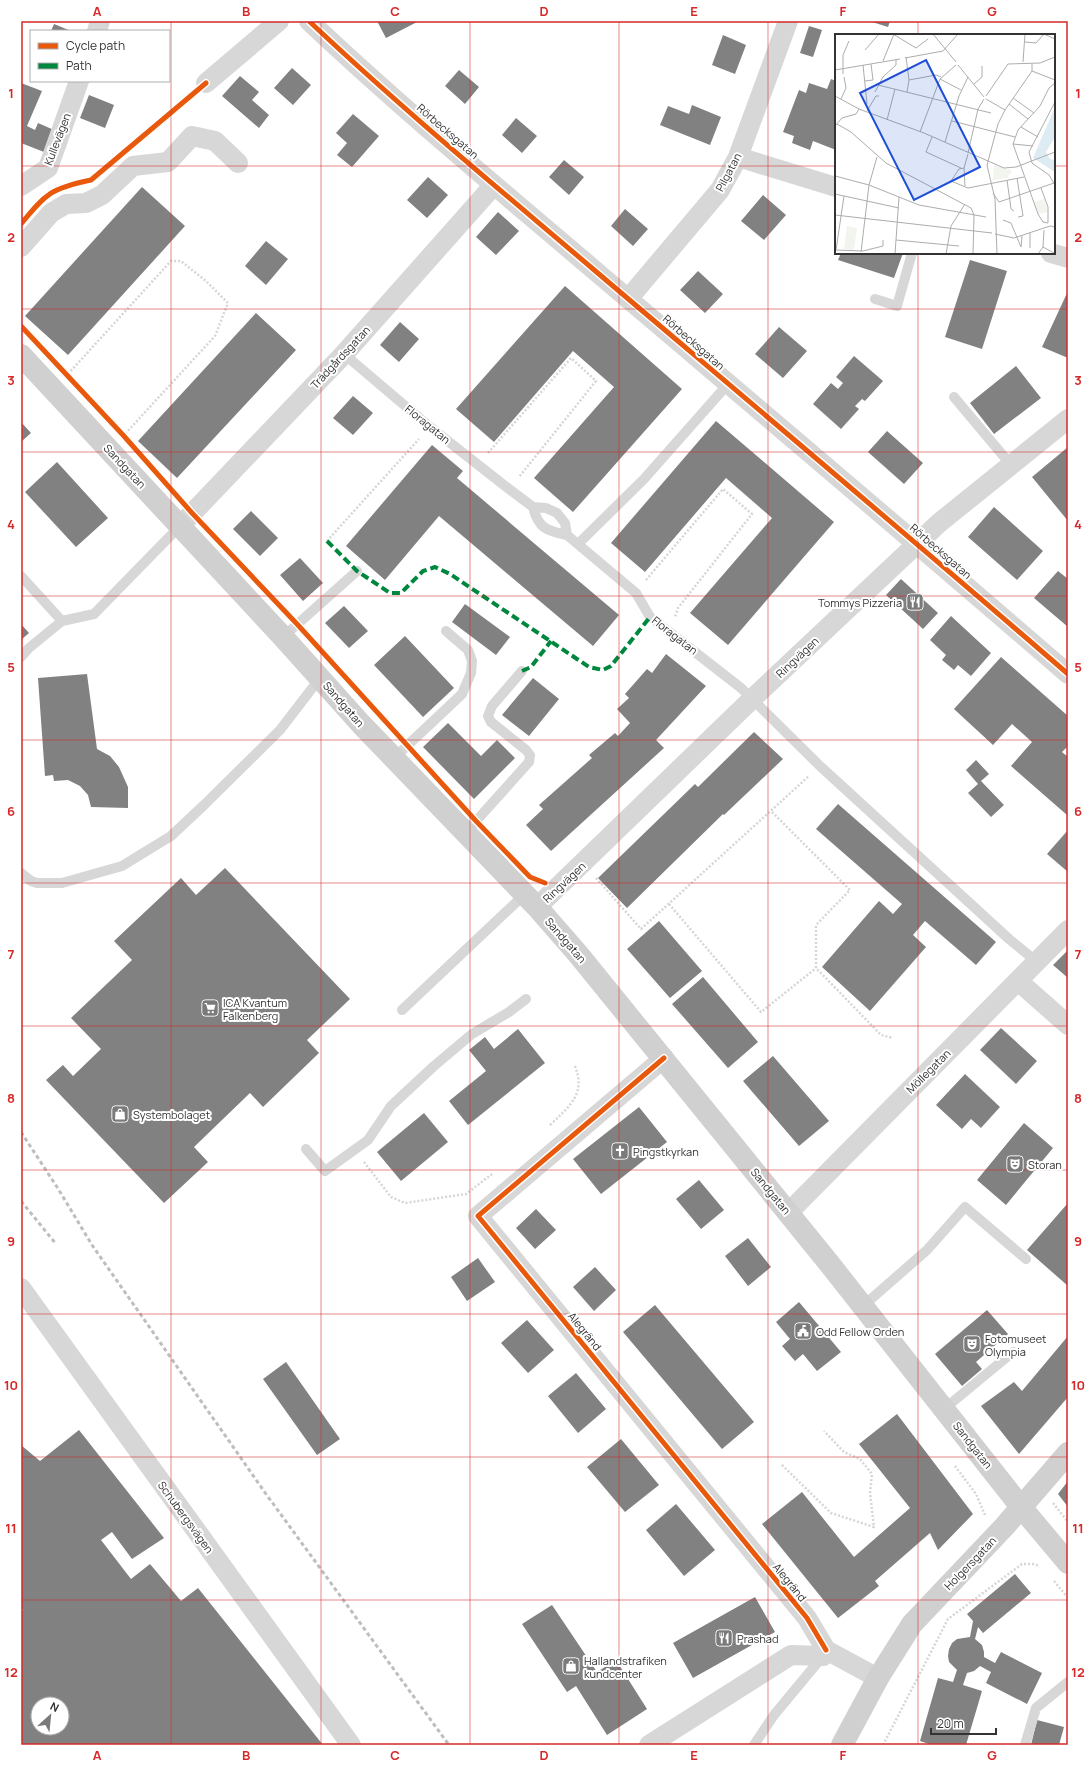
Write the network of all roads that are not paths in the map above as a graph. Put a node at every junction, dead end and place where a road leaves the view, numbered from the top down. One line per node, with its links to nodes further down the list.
1 (278, 21): 5 (street)
2 (309, 21): 8 (street, Rörbecksgatan)
3 (788, 21): 6 (street, Pilgatan)
4 (79, 82): 9 (street, Kullevägen)
5 (206, 83)
6 (738, 157): 10 (street); 15 (street, Pilgatan)
7 (238, 163): 11 (street)
8 (494, 185): 15 (street, Rörbecksgatan); 17 (street, Trädgårdsgatan)
9 (21, 186)
10 (835, 187)
11 (21, 247)
12 (912, 254): 16 (lane)
13 (1054, 254): 14 (street)
14 (1068, 258)
15 (628, 298): 19 (street, Rörbecksgatan)
16 (875, 300)
17 (344, 354): 23 (lane, Floragatan); 24 (street, Trädgårdsgatan)
18 (21, 355): 24 (main road, Sandgatan)
19 (728, 384): 26 (street, Rörbecksgatan); 27 (lane)
20 (954, 397): 22 (lane)
21 (1068, 419): 22 (street, Ringvägen)
22 (1011, 465): 26 (street, Ringvägen)
23 (533, 507): 25 (lane, Floragatan); 25 (lane, Floragatan)
24 (180, 526): 30 (lane); 32 (main road, Sandgatan)
25 (567, 535): 27 (lane, Floragatan)
26 (917, 543): 35 (street, Rörbecksgatan); 37 (street, Ringvägen)
27 (578, 544): 37 (lane, Floragatan)
28 (357, 570): 32 (lane)
29 (21, 576): 30 (lane)
30 (62, 622): 33 (lane)
31 (446, 631): 38 (lane)
32 (283, 637): 36 (main road, Sandgatan)
33 (21, 656)
34 (522, 671): 39 (lane)
35 (1068, 674)
36 (320, 678): 38 (main road, Sandgatan); 40 (lane)
37 (752, 699): 41 (street, Ringvägen); 43 (lane, Floragatan)
38 (393, 758): 39 (main road, Sandgatan)
39 (464, 832): 41 (main road, Sandgatan)
40 (21, 873)
41 (531, 901): 46 (lane); 48 (main road, Sandgatan)
42 (1068, 930): 43 (street, Möllegatan)
43 (1037, 962): 44 (street, Möllegatan)
44 (1018, 981): 47 (street); 50 (street, Möllegatan)
45 (526, 999): 49 (lane)
46 (402, 1010)
47 (1068, 1025)
48 (664, 1058): 50 (main road, Sandgatan); 59 (street, Alegränd)
49 (306, 1149)
50 (788, 1213): 53 (main road, Sandgatan)
51 (1026, 1259): 53 (lane)
52 (21, 1288): 62 (street, Schubergsvägen)
53 (863, 1306): 55 (main road, Sandgatan)
54 (1013, 1352): 55 (lane)
55 (944, 1408): 57 (main road, Sandgatan)
56 (1068, 1453): 57 (main road, Holgersgatan)
57 (1021, 1507): 58 (main road, Sandgatan); 60 (main road, Holgersgatan)
58 (1068, 1563)
59 (825, 1653): 60 (street); 63 (street); 64 (lane)
60 (878, 1678): 65 (main road, Holgersgatan)
61 (1068, 1682): 66 (lane)
62 (351, 1745)
63 (648, 1745)
64 (754, 1745)
65 (842, 1745)
66 (1025, 1745)

